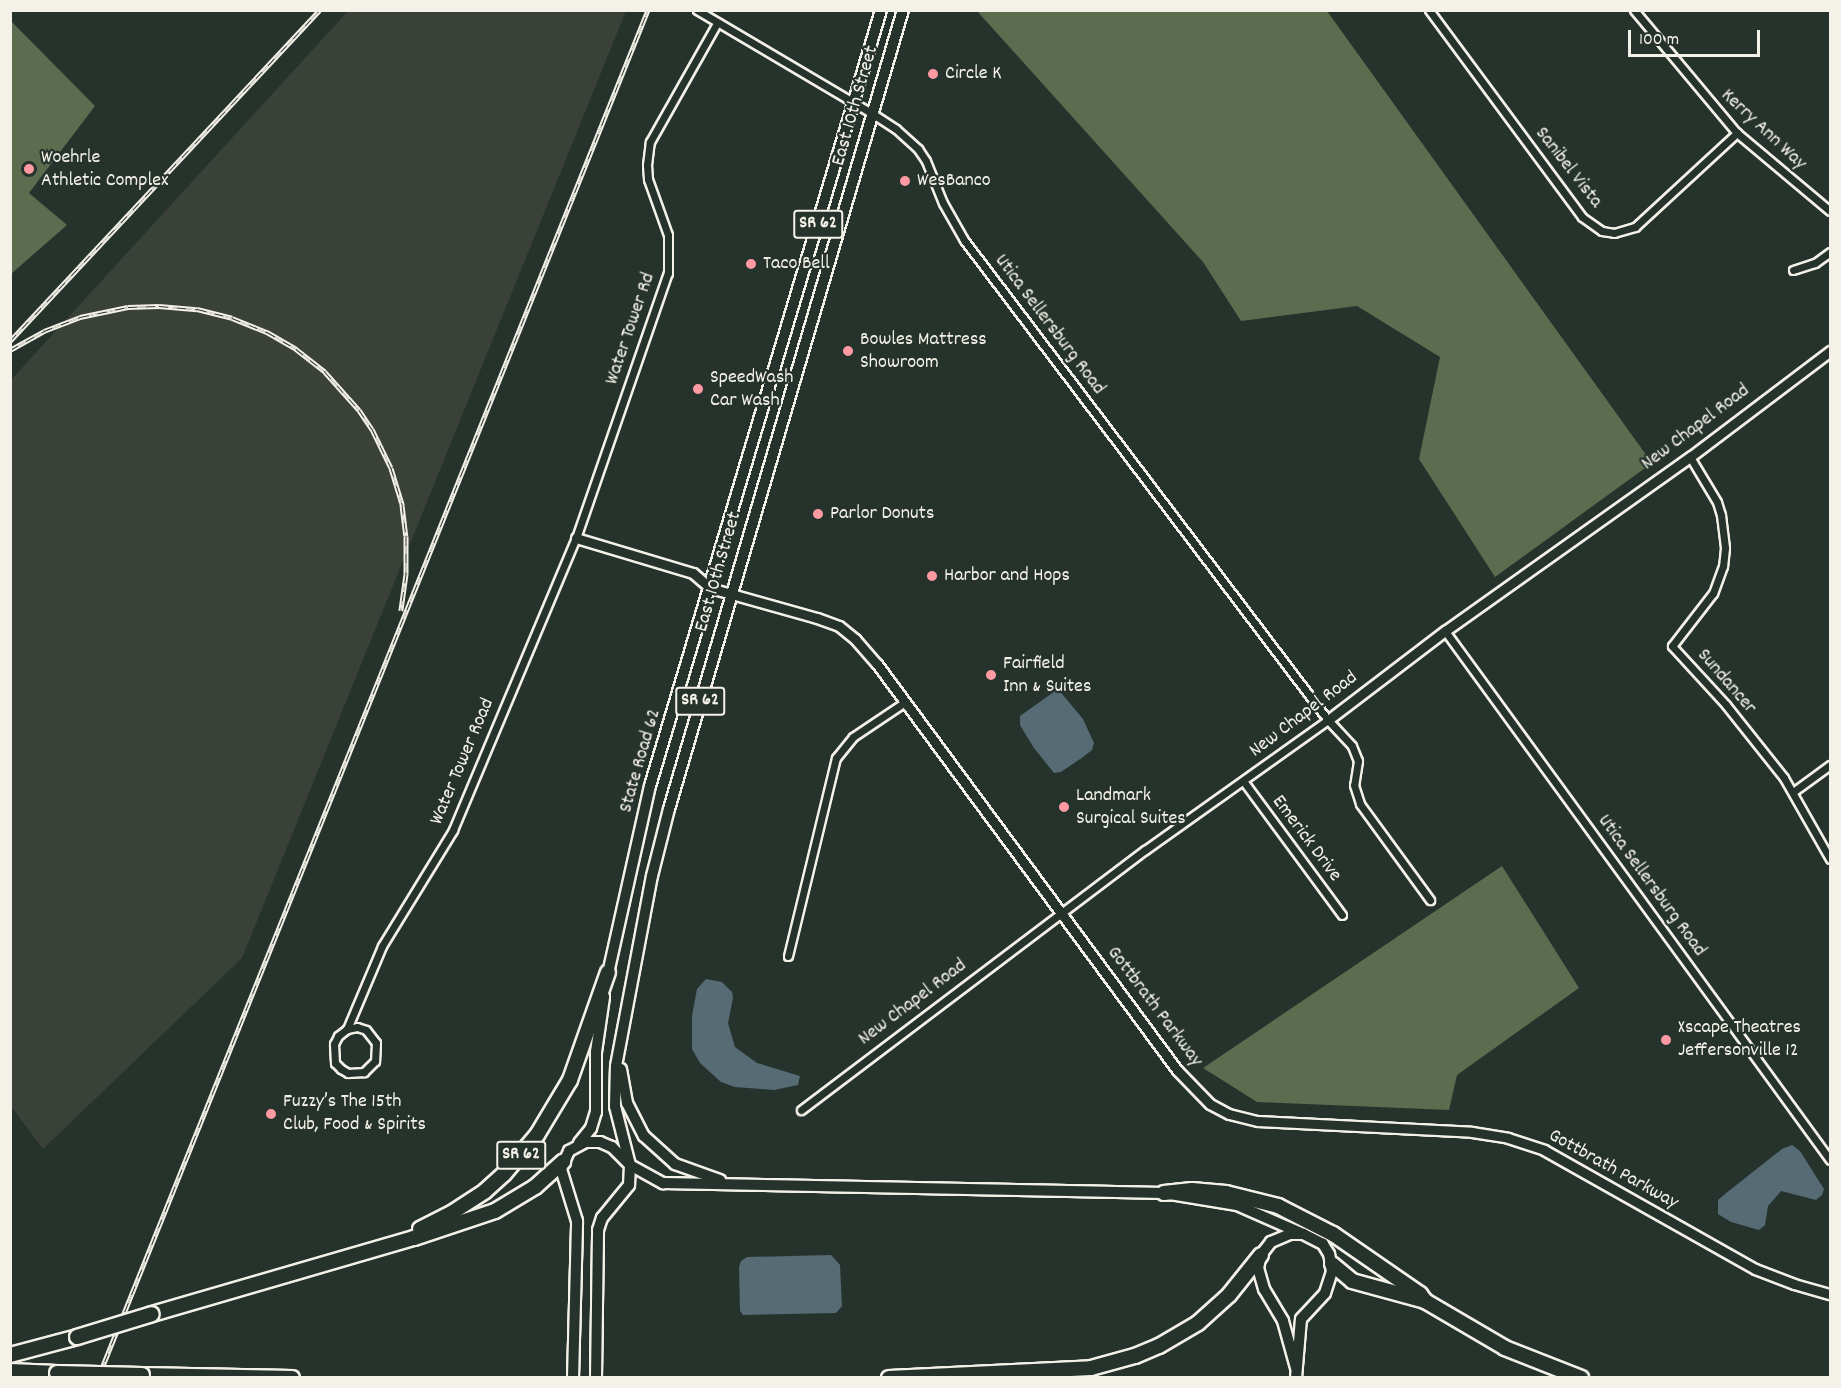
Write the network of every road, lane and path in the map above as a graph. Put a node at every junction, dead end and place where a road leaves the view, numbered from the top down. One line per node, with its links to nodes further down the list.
1 (697, 10): 6 (street, Utica Sellersburg Road)
2 (881, 10): 7 (main road, State Road 62 / SR 62)
3 (903, 10): 8 (main road, East 10th Street / SR 62)
4 (1429, 10): 9 (street, Sanibel Vista)
5 (1634, 10): 9 (street, Kerry Ann Way)
6 (717, 23): 7 (street, Utica Sellersburg Road); 15 (street, Water Tower Rd)
7 (855, 104): 8 (street, Utica Sellersburg Road); 17 (main road, State Road 62 / SR 62)
8 (873, 114): 18 (main road, East 10th Street / SR 62); 21 (street, Utica Sellersburg Road)
9 (1737, 133): 10 (street, Kerry Ann Way)
10 (1830, 211)
11 (1830, 252): 12 (street)
12 (1793, 270)
13 (1830, 351): 14 (street, New Chapel Road)
14 (1690, 457): 19 (street, New Chapel Road); 24 (street, Sundancer)
15 (590, 498): 16 (street, Water Tower Road)
16 (576, 538): 17 (street, Gottbrath Parkway); 31 (street, Water Tower Road)
17 (710, 588): 18 (street, Gottbrath Parkway); 30 (main road, State Road 62 / SR 62)
18 (732, 593): 20 (street, Gottbrath Parkway); 32 (main road, East 10th Street / SR 62)
19 (1445, 631): 21 (street, New Chapel Road); 35 (street, Utica Sellersburg Road)
20 (905, 702): 27 (street, Gottbrath Parkway); 29 (street)
21 (1328, 720): 23 (street, New Chapel Road); 26 (street, Utica Sellersburg Road)
22 (1830, 765): 24 (street)
23 (1244, 782): 27 (street, New Chapel Road); 28 (street, Emerick Drive)
24 (1793, 792): 25 (street, Sundancer)
25 (1830, 859)
26 (1430, 900)
27 (1062, 912): 33 (street, New Chapel Road); 44 (street, Gottbrath Parkway)
28 (1342, 915)
29 (788, 956)
30 (608, 972): 34 (main road); 42 (highway, SR 62)
31 (347, 1029): 31 (street, Water Tower Road)
32 (619, 1048): 37 (main road, East 10th Street / SR 62); 38 (main road)
33 (801, 1110)
34 (579, 1143): 36 (main road); 37 (main road)
35 (1830, 1160)
36 (563, 1162): 42 (highway); 50 (main road)
37 (630, 1165): 38 (main road); 51 (main road, SR 62)
38 (727, 1182): 39 (main road)
39 (1164, 1193): 40 (main road); 45 (highway)
40 (1303, 1233): 41 (main road); 43 (main road)
41 (1261, 1255): 48 (main road); 52 (highway)
42 (347, 1257): 46 (highway, SR 62, bridge)
43 (1332, 1263): 45 (highway); 48 (main road)
44 (1830, 1294)
45 (1425, 1301): 53 (highway)
46 (10, 1355)
47 (10, 1371): 49 (highway, bridge)
48 (1296, 1372)
49 (292, 1377)
50 (573, 1377)
51 (596, 1377)
52 (889, 1377)
53 (1581, 1377)

